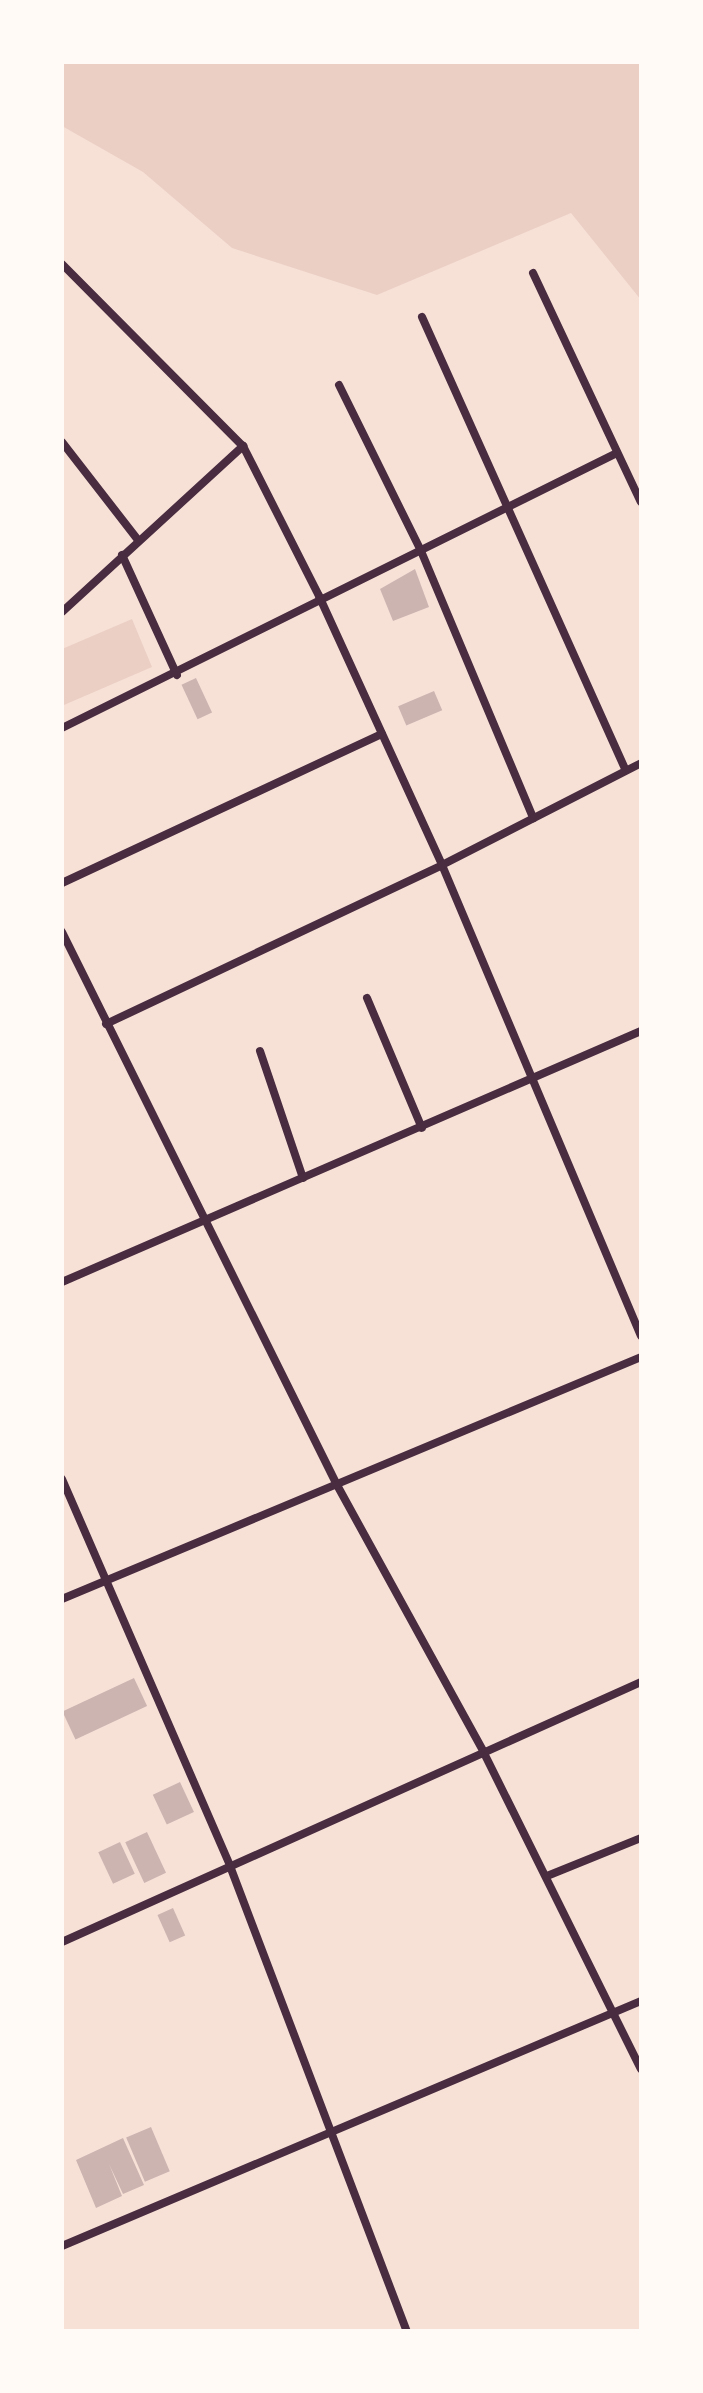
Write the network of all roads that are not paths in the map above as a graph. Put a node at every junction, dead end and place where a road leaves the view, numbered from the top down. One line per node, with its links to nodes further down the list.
1 (62, 264): 6 (street)
2 (533, 273): 7 (street)
3 (422, 317): 11 (street)
4 (339, 385): 13 (street)
5 (62, 442): 8 (street)
6 (243, 446): 12 (street); 15 (street)
7 (617, 453): 10 (street); 11 (street)
8 (70, 454): 9 (street); 12 (street)
9 (62, 462)
10 (641, 502)
11 (509, 507): 13 (street); 21 (street)
12 (138, 540): 14 (street)
13 (421, 551): 15 (street); 22 (street)
14 (122, 555): 16 (street); 17 (street)
15 (319, 596): 17 (street); 19 (street)
16 (62, 612)
17 (177, 675): 18 (street)
18 (62, 728)
19 (382, 734): 23 (street); 24 (street)
20 (641, 763): 21 (street)
21 (626, 770): 22 (street)
22 (533, 818): 23 (street)
23 (442, 865): 27 (street); 30 (street)
24 (62, 883)
25 (62, 932): 27 (street)
26 (367, 998): 31 (street)
27 (106, 1024): 33 (street)
28 (641, 1031): 30 (street)
29 (260, 1051): 32 (street)
30 (528, 1078): 31 (street); 35 (street)
31 (422, 1128): 32 (street)
32 (303, 1178): 33 (street)
33 (208, 1219): 34 (street); 38 (street)
34 (62, 1282)
35 (641, 1336)
36 (641, 1357): 38 (street)
37 (62, 1479): 39 (street)
38 (337, 1485): 39 (street); 42 (street)
39 (105, 1582): 40 (street); 44 (street)
40 (62, 1599)
41 (641, 1682): 42 (street)
42 (483, 1751): 44 (street); 45 (street)
43 (641, 1838): 45 (street)
44 (230, 1866): 46 (street); 50 (street)
45 (547, 1876): 48 (street)
46 (62, 1942)
47 (641, 2001): 48 (street)
48 (612, 2015): 49 (street); 50 (street)
49 (641, 2069)
50 (329, 2132): 51 (street); 52 (street)
51 (62, 2246)
52 (407, 2331)

